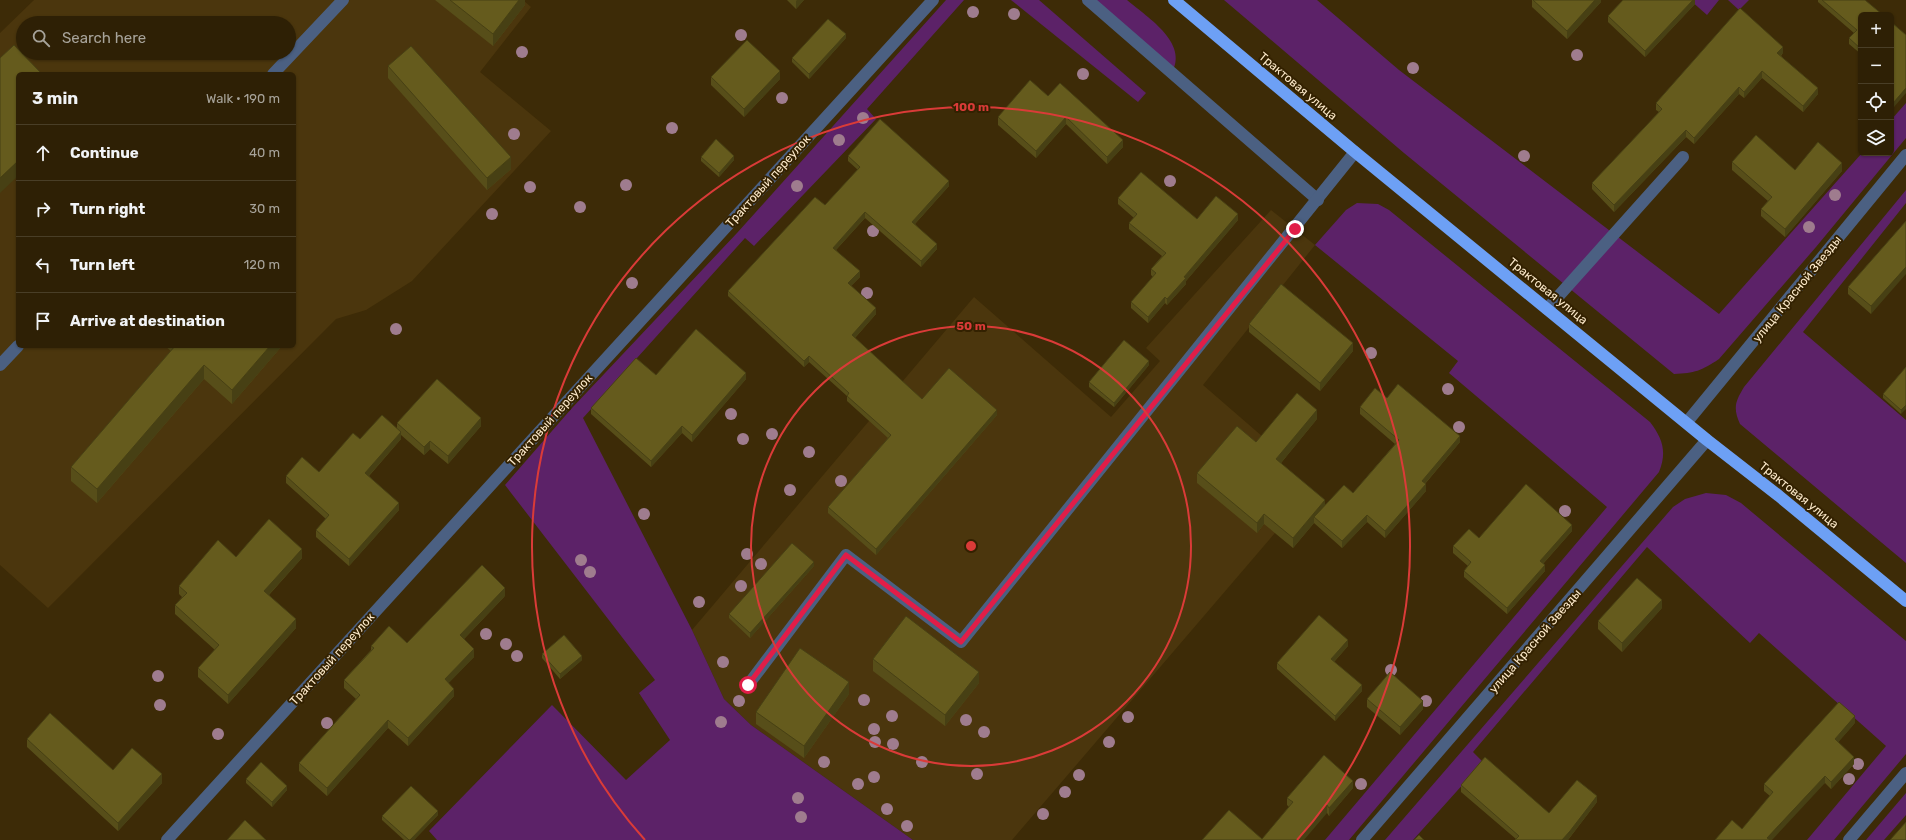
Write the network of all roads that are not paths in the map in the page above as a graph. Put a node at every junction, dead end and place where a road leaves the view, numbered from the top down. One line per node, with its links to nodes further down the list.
1 (343, 0): 5 (street)
2 (934, 0): 20 (street, Трактовый переулок)
3 (1088, 0): 11 (street)
4 (1174, 0): 8 (highway, Трактовая улица)
5 (296, 50)
6 (287, 60): 7 (street)
7 (276, 72)
8 (1355, 152): 11 (street); 12 (highway, Трактовая улица)
9 (1906, 155): 15 (street, улица Красной Звезды)
10 (1683, 157): 12 (street)
11 (1318, 200): 18 (street)
12 (1547, 309): 15 (highway, Трактовая улица)
13 (16, 348): 14 (street)
14 (0, 365)
15 (1687, 422): 16 (highway, Трактовая улица)
16 (1707, 440): 17 (highway, Трактовая улица); 21 (street, улица Красной Звезды)
17 (1906, 601)
18 (748, 685)
19 (1906, 773): 22 (street)
20 (167, 840)
21 (1362, 840)
22 (1849, 840)

